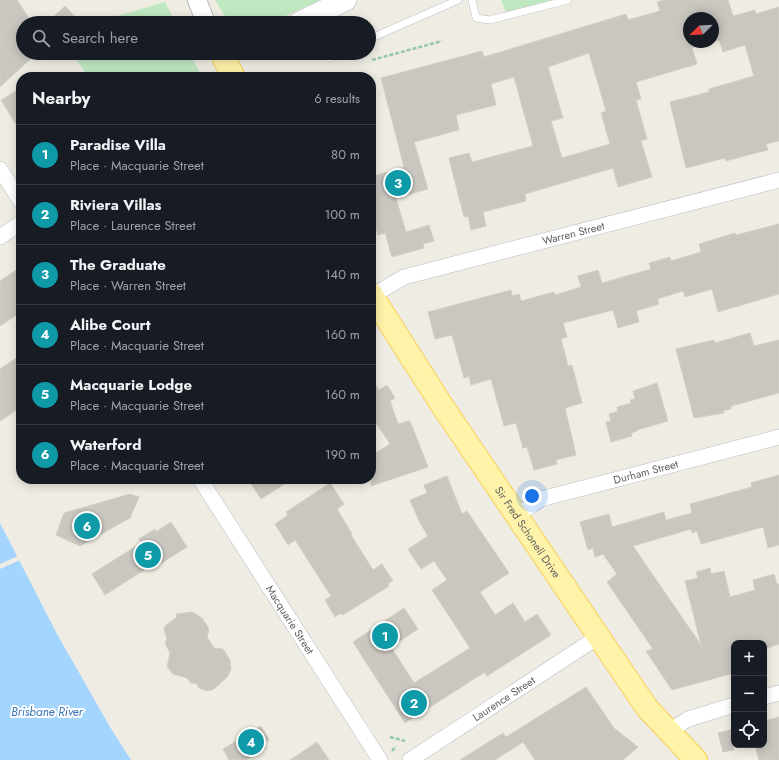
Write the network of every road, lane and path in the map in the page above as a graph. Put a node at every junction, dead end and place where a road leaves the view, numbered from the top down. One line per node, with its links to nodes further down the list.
1 (197, 0): 6 (street)
2 (346, 0): 7 (main road)
3 (458, 0): 8 (lane)
4 (472, 0): 5 (lane)
5 (568, 0)
6 (203, 16)
7 (313, 16)
8 (376, 36)
9 (442, 41): 10 (path)
10 (376, 59)
11 (0, 169): 13 (street)
12 (779, 180): 16 (street, Warren Street)
13 (16, 194)
14 (16, 226): 15 (street)
15 (0, 237)
16 (376, 293)
17 (376, 301): 20 (main road, Sir Fred Schonell Drive)
18 (779, 437): 20 (street, Durham Street)
19 (203, 484): 30 (street, Macquarie Street)
20 (517, 515): 21 (main road, Sir Fred Schonell Drive)
21 (598, 637): 25 (main road, Sir Fred Schonell Drive); 31 (street, Laurence Street)
22 (779, 693): 23 (street)
23 (767, 696)
24 (731, 706): 25 (street)
25 (668, 732): 32 (main road, Sir Fred Schonell Drive)
26 (390, 737): 27 (path)
27 (405, 741)
28 (396, 746): 29 (path)
29 (394, 750)
30 (380, 760)
31 (410, 760)
32 (696, 760)

